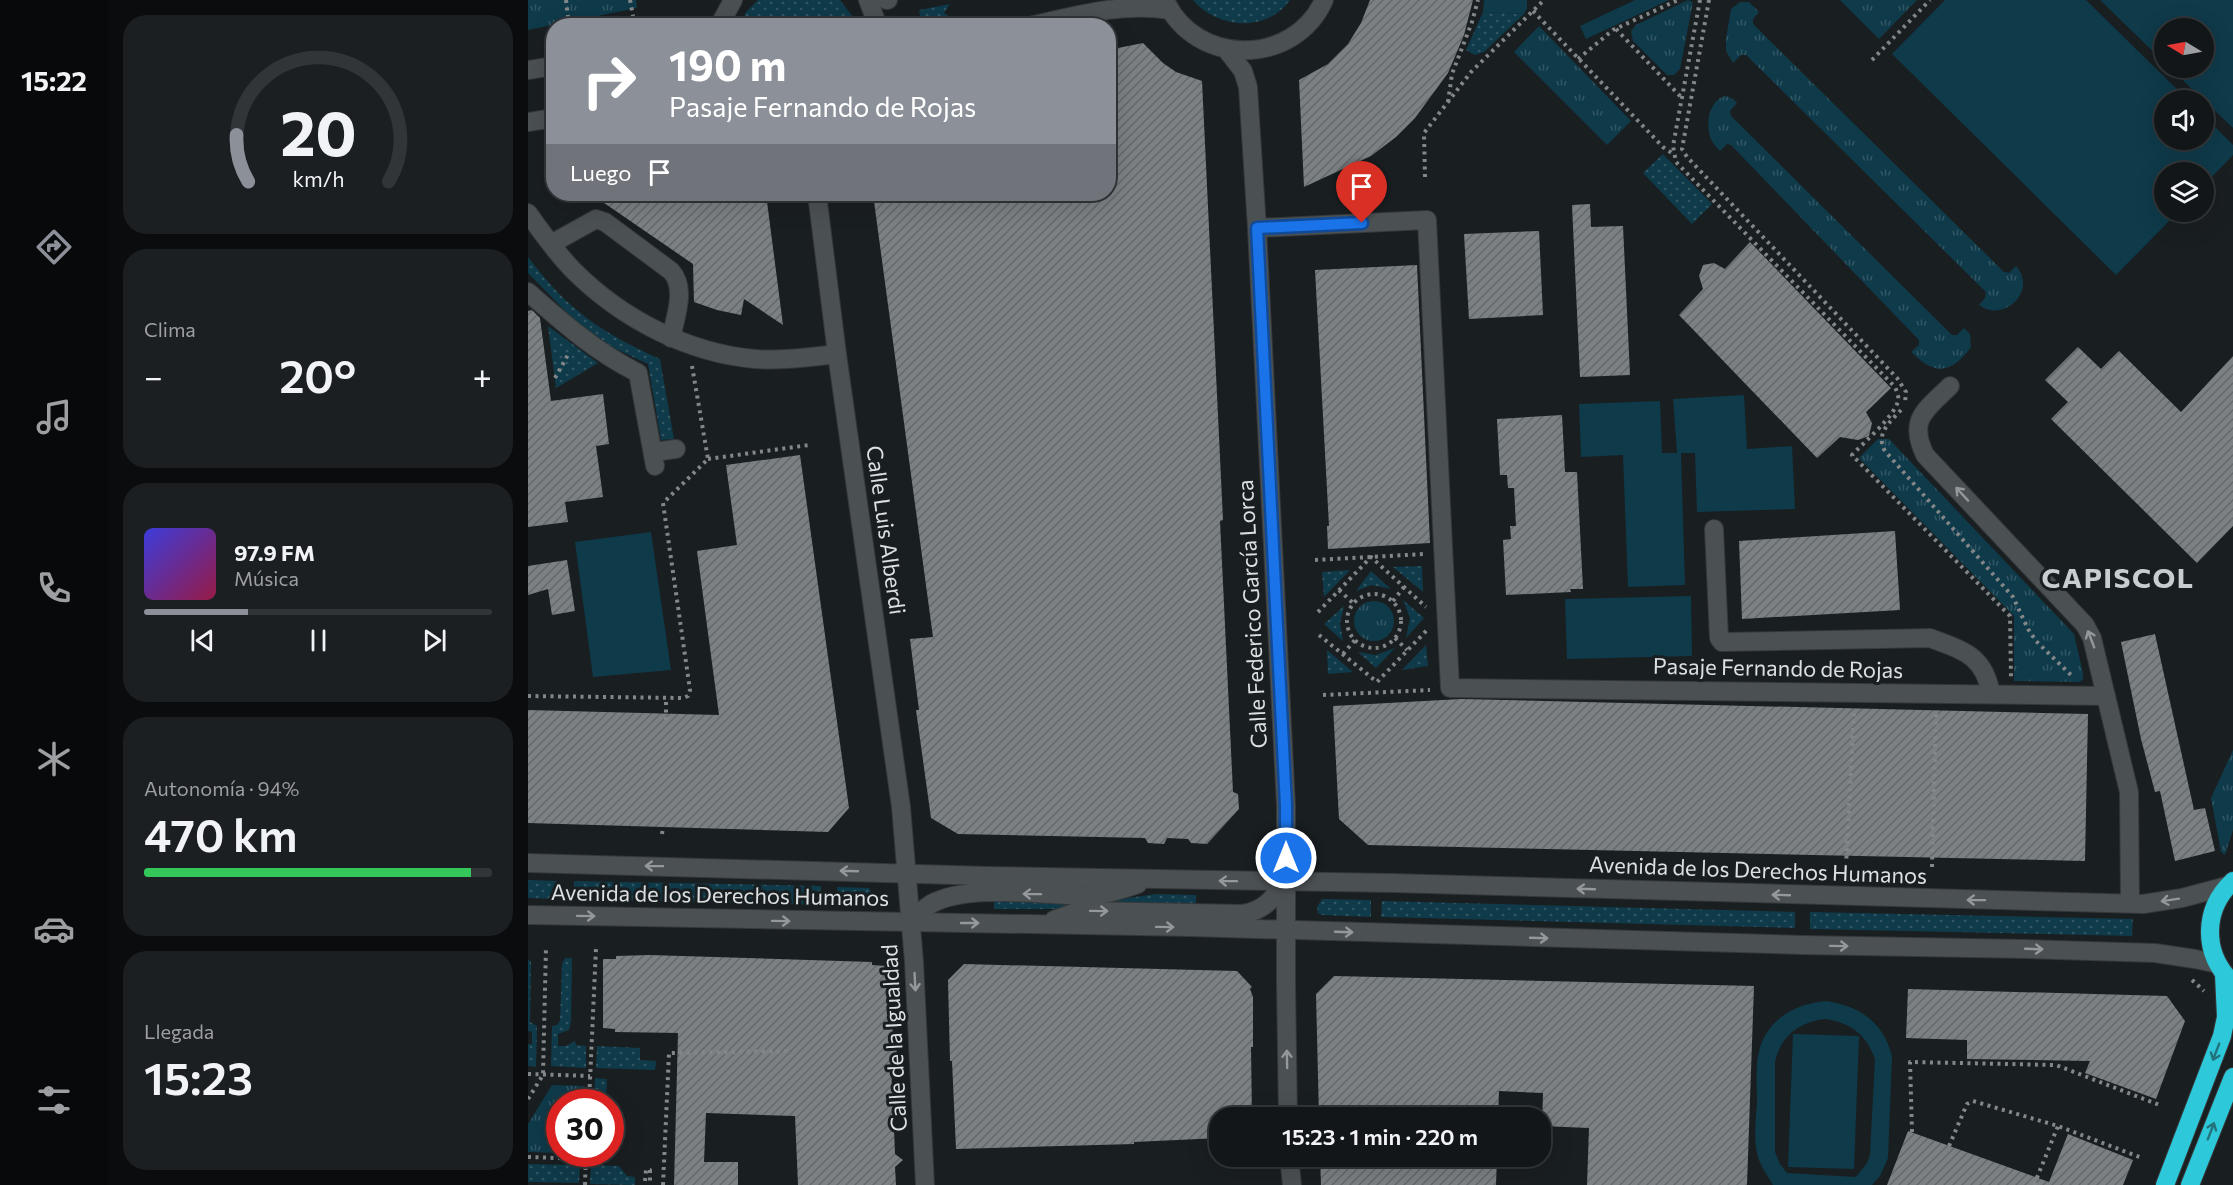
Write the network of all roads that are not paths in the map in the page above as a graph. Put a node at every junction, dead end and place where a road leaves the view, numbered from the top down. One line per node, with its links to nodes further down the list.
1 (733, 0): 5 (street)
2 (868, 0): 6 (street)
3 (1323, 0): 8 (street)
4 (1168, 5): 7 (street); 9 (street)
5 (723, 18)
6 (875, 18)
7 (1071, 18)
8 (1276, 46): 9 (street); 12 (street)
9 (1226, 50): 12 (street, Calle Federico García Lorca)
10 (546, 67): 11 (street)
11 (528, 70)
12 (1248, 87): 17 (street, Calle Federico García Lorca)
13 (546, 119): 14 (street)
14 (528, 122)
15 (818, 201): 21 (street, Calle Luis Alberdi)
16 (528, 213): 18 (street)
17 (1257, 228): 25 (street, Pasaje Fernando de Rojas); 30 (street, Calle Federico García Lorca)
18 (551, 244): 20 (street); 20 (street)
19 (528, 292): 23 (street)
20 (671, 338): 21 (street)
21 (837, 354): 28 (street, Calle Luis Alberdi)
22 (1950, 386): 26 (street, one-way to 22)
23 (675, 448)
24 (1714, 528): 25 (street)
25 (1992, 694): 26 (street, Pasaje Fernando de Rojas)
26 (2100, 696): 32 (street)
27 (528, 862): 28 (street, Avenida de los Derechos Humanos, one-way to 27)
28 (907, 873): 29 (street, Avenida de los Derechos Humanos); 34 (street, Avenida de los Derechos Humanos)
29 (1151, 879): 30 (street, Avenida de los Derechos Humanos, one-way to 29); 34 (street, Calle de la Igualdad, one-way to 34)
30 (1286, 881): 32 (street, Avenida de los Derechos Humanos, one-way to 30); 35 (street, one-way to 30); 36 (street)
31 (2230, 883): 32 (street, Avenida de los Derechos Humanos, one-way to 32); 37 (highway)
32 (2130, 903)
33 (528, 915): 34 (street, Avenida de los Derechos Humanos, one-way to 34)
34 (912, 923): 35 (street, Avenida de los Derechos Humanos, one-way to 35); 41 (street, Calle de la Igualdad, one-way to 41)
35 (1043, 924): 36 (street, Avenida de los Derechos Humanos, one-way to 36)
36 (1286, 930): 37 (street, Avenida de los Derechos Humanos, one-way to 37); 39 (street, one-way to 36)
37 (2225, 974): 43 (highway, one-way to 43)
38 (2233, 1077): 44 (highway, one-way to 38)
39 (1288, 1107)
40 (1290, 1167): 42 (street)
41 (925, 1185)
42 (1292, 1185)
43 (2165, 1185)
44 (2190, 1185)

